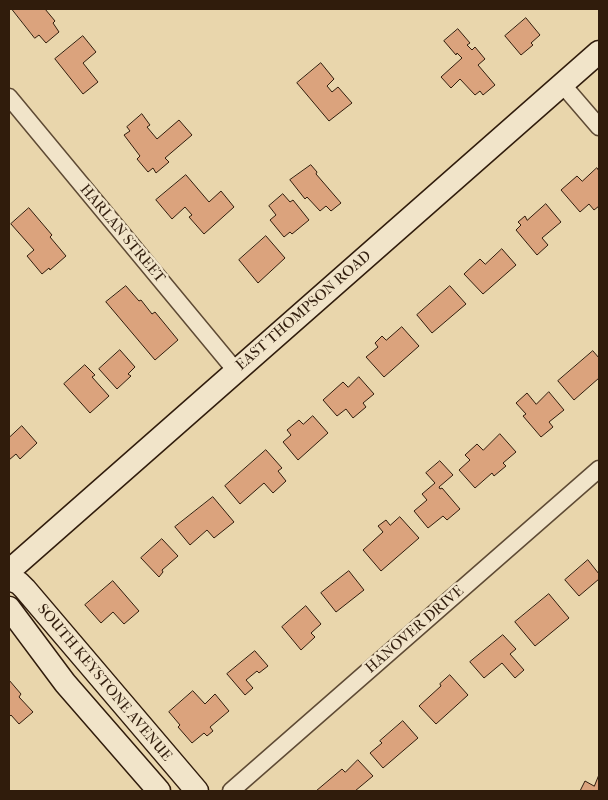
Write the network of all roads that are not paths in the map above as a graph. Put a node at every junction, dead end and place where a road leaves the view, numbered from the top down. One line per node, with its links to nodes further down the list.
1 (599, 52): 2 (main road, EAST THOMPSON ROAD)
2 (562, 84): 4 (street); 5 (main road, EAST THOMPSON ROAD)
3 (9, 97): 5 (street, HARLAN STREET)
4 (599, 127)
5 (236, 370): 7 (main road, EAST THOMPSON ROAD)
6 (599, 468): 12 (street, HANOVER DRIVE)
7 (9, 571)
8 (9, 580): 11 (main road, SOUTH KEYSTONE AVENUE)
9 (9, 608): 10 (main road, SOUTH KEYSTONE AVENUE)
10 (159, 791)
11 (197, 791)
12 (230, 791)

